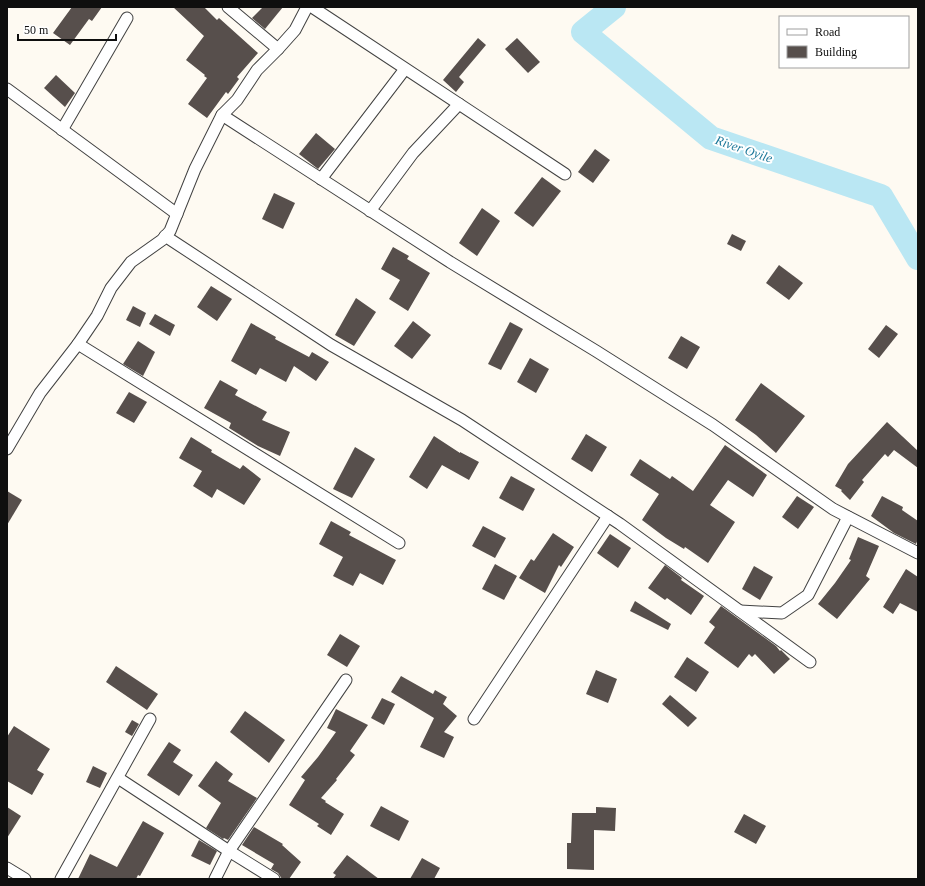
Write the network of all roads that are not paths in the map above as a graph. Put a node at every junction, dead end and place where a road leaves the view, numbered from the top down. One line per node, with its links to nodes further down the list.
1 (228, 7): 5 (street)
2 (308, 7): 5 (street)
3 (312, 7): 6 (street)
4 (127, 18): 10 (street)
5 (278, 49): 9 (street)
6 (405, 69): 8 (street); 12 (street)
7 (7, 89): 10 (street)
8 (459, 104): 11 (street); 13 (street)
9 (222, 115): 12 (street); 14 (street)
10 (62, 130): 14 (street)
11 (565, 174)
12 (321, 179): 13 (street)
13 (370, 211): 19 (street)
14 (177, 214): 15 (street)
15 (165, 236): 16 (street); 18 (street)
16 (78, 344): 17 (street); 20 (street)
17 (7, 450)
18 (608, 516): 22 (street); 26 (street)
19 (848, 517): 21 (street); 22 (street)
20 (399, 543)
21 (918, 553)
22 (740, 611): 23 (street)
23 (810, 662)
24 (346, 680): 28 (street)
25 (150, 719): 27 (street)
26 (474, 720)
27 (118, 778): 28 (street); 31 (street)
28 (229, 852): 32 (street); 33 (street)
29 (7, 868): 30 (street)
30 (25, 879)
31 (61, 879)
32 (215, 879)
33 (274, 879)

